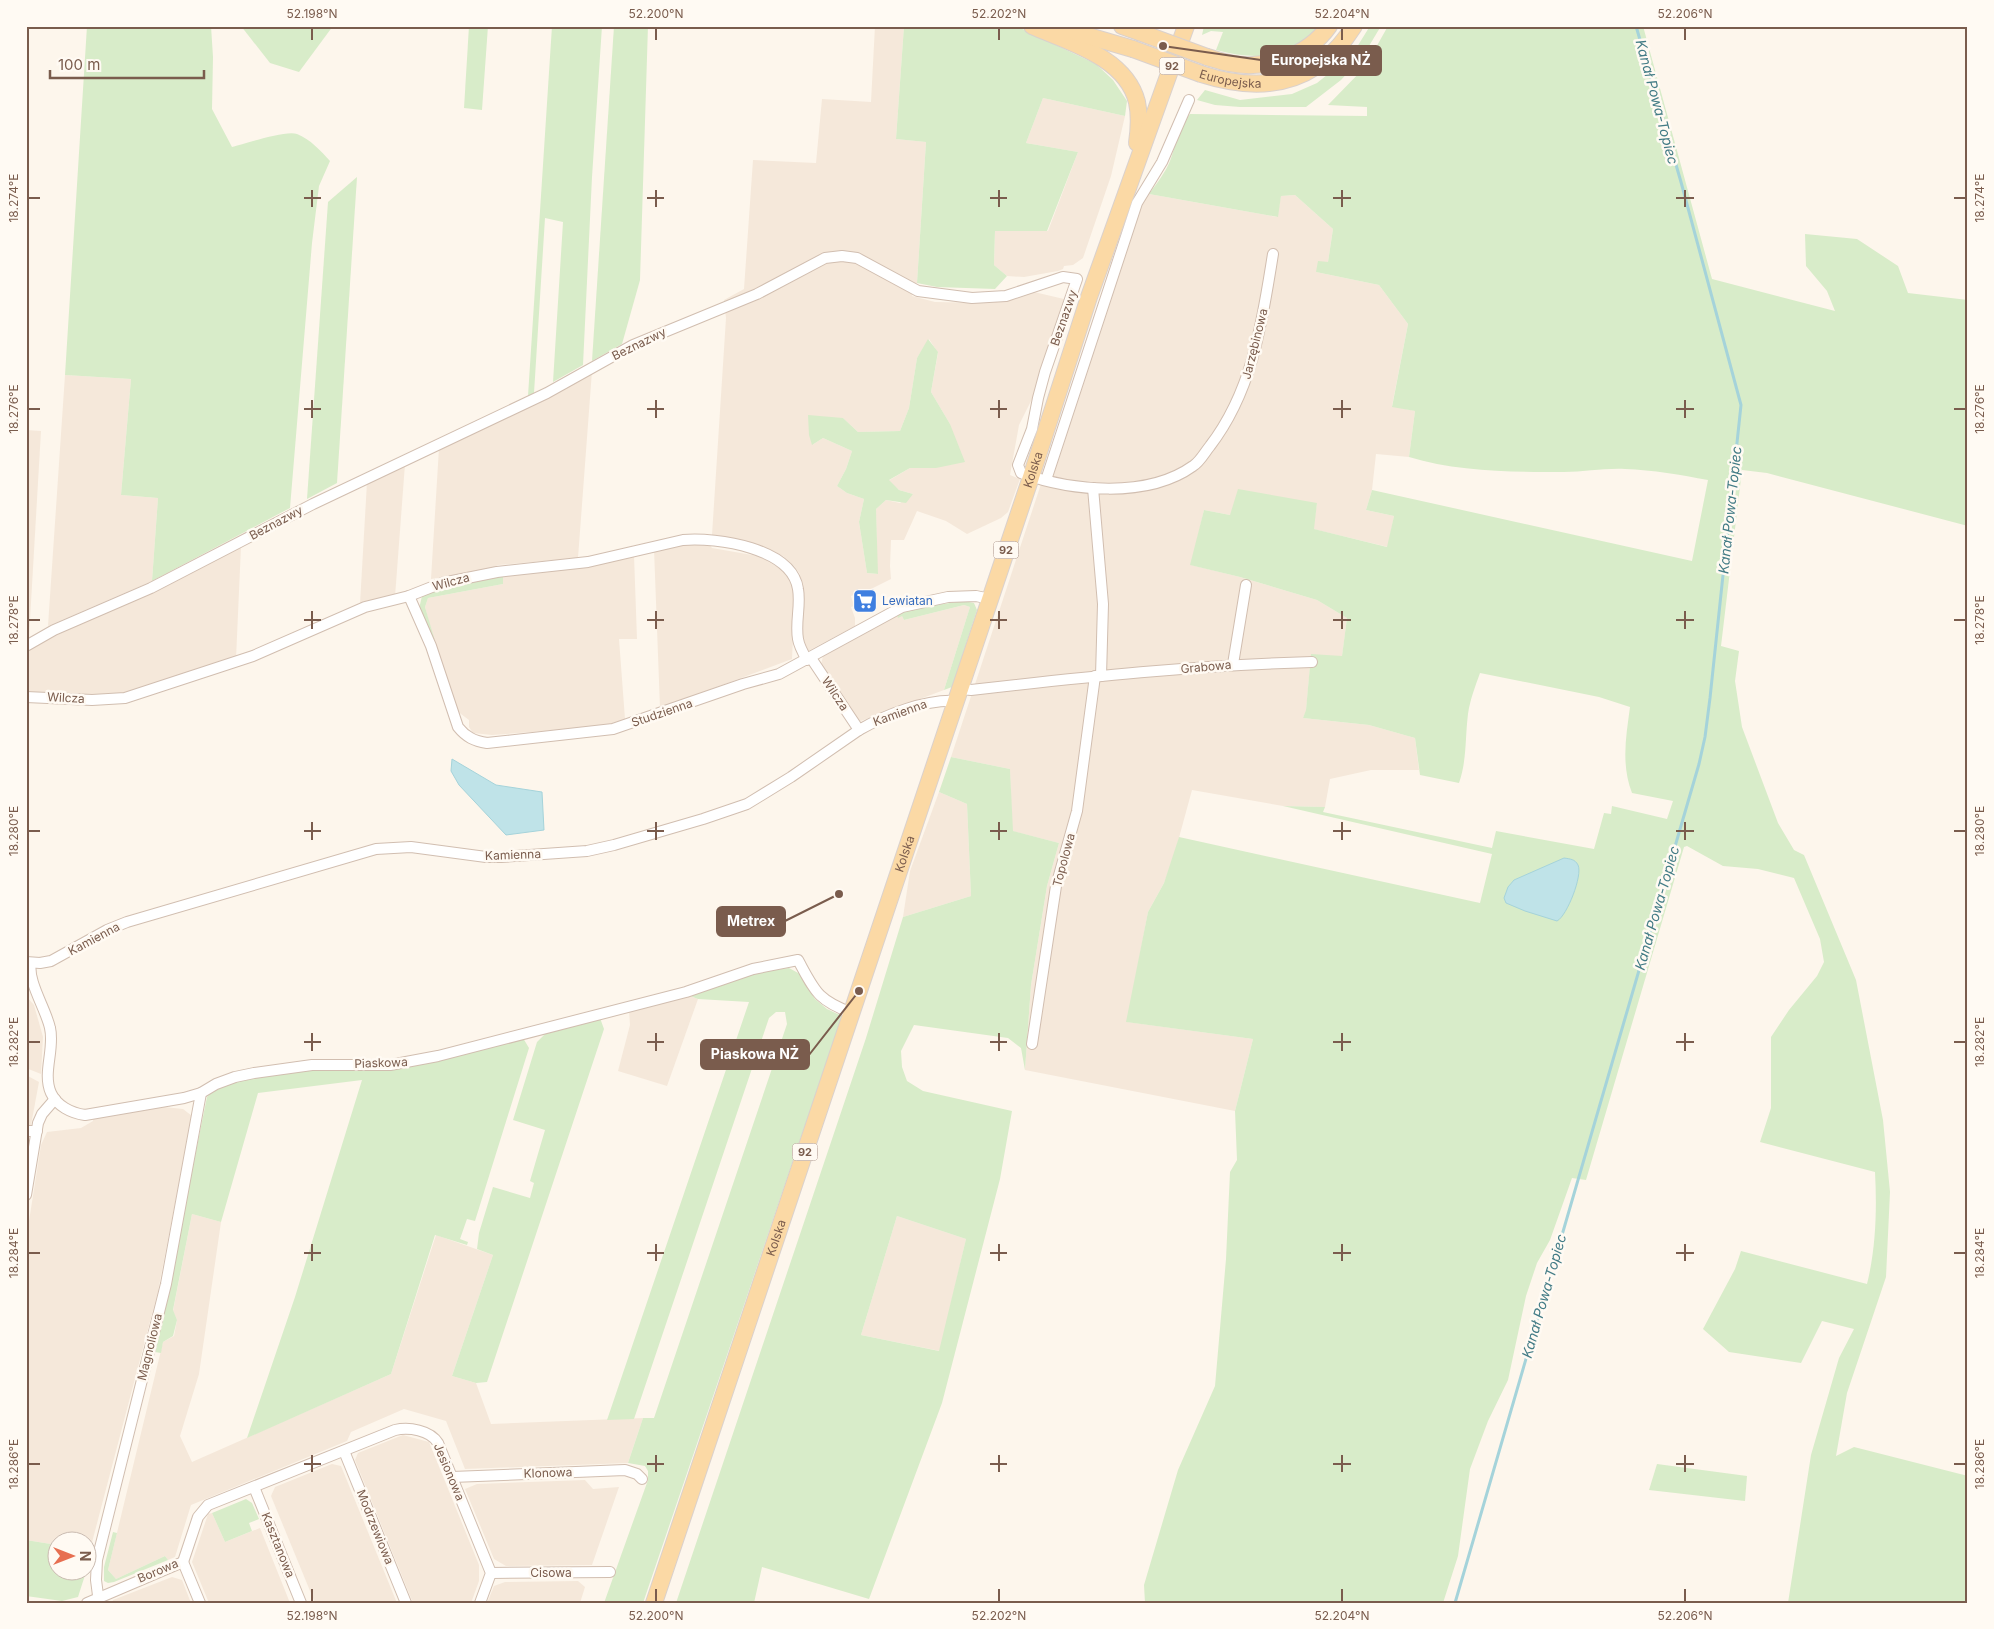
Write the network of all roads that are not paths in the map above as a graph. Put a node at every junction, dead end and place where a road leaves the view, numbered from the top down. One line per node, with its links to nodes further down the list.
1 (1032, 26): 8 (main road)
2 (1065, 26): 6 (main road, Europejska, bridge)
3 (1122, 26): 5 (main road, Europejska, bridge)
4 (1186, 26): 8 (main road, Kolska / 92)
5 (1329, 26)
6 (1354, 26)
7 (1188, 100): 10 (street)
8 (1134, 173): 10 (main road, Kolska / 92)
9 (1273, 254): 11 (street, Jarzębinowa)
10 (1039, 478): 11 (street); 14 (main road, Kolska / 92); 15 (street, Beznazwy)
11 (1094, 488): 19 (street, Topolowa)
12 (1246, 585): 18 (street)
13 (410, 596): 16 (street, Wilcza); 16 (street, Studzienna); 21 (street, Wilcza)
14 (990, 599): 16 (street, Studzienna); 20 (main road, Kolska / 92)
15 (26, 646)
16 (809, 659): 22 (street, Wilcza)
17 (1312, 662): 18 (street, Grabowa)
18 (1233, 664): 19 (street, Grabowa)
19 (1098, 676): 20 (street); 25 (street, Topolowa)
20 (958, 695): 22 (street, Kamienna); 24 (main road, Kolska / 92)
21 (26, 697)
22 (859, 730): 23 (street, Kamienna)
23 (29, 963): 27 (street)
24 (852, 1013): 26 (street, Piaskowa); 43 (main road, Kolska / 92)
25 (1032, 1044)
26 (201, 1094): 27 (street, Piaskowa); 37 (street, Magnoliowa)
27 (55, 1099): 28 (street)
28 (31, 1131): 29 (street)
29 (26, 1195)
30 (344, 1451): 31 (street, Jesionowa); 33 (street, Jesionowa); 41 (street, Modrzewiowa)
31 (452, 1477): 32 (street, Klonowa); 36 (street, Jesionowa)
32 (642, 1479)
33 (254, 1487): 34 (street, Borowa); 40 (street, Kasztanowa)
34 (183, 1562): 37 (street, Borowa); 39 (street)
35 (610, 1572): 36 (street, Cisowa)
36 (492, 1573): 42 (street)
37 (98, 1601): 38 (street, Borowa)
38 (87, 1603)
39 (200, 1603)
40 (302, 1603)
41 (406, 1603)
42 (480, 1603)
43 (654, 1603)

